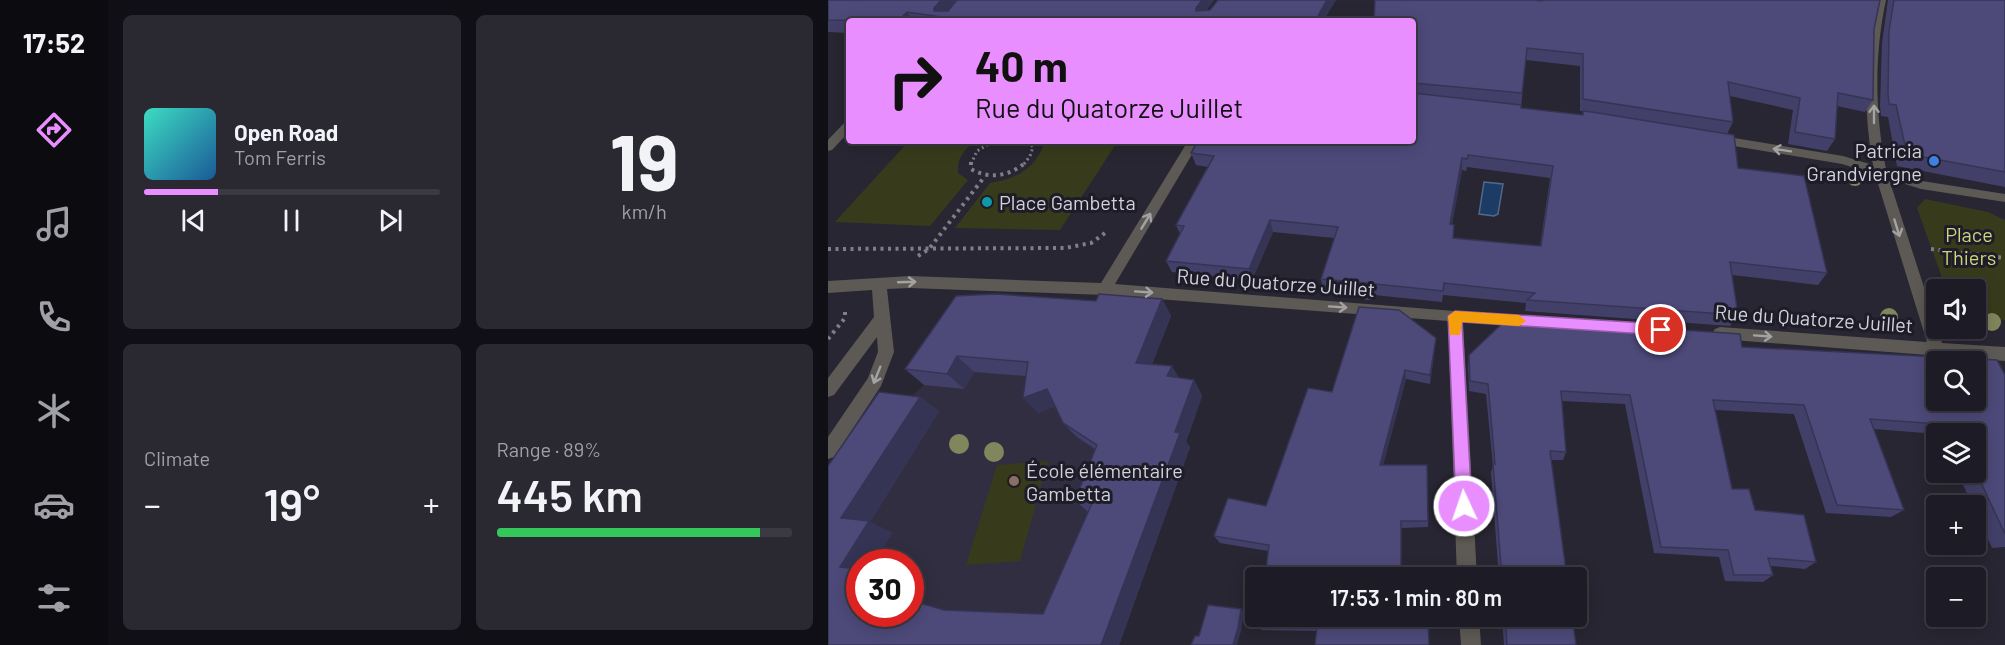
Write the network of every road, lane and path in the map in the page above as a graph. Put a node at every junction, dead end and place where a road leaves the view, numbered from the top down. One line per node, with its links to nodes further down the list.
1 (1881, 0): 8 (street, one-way to 1)
2 (846, 129): 7 (street)
3 (1704, 137): 8 (street, one-way to 3)
4 (988, 144): 9 (path)
5 (1030, 144): 9 (path)
6 (1192, 144): 18 (street, one-way to 6)
7 (828, 147)
8 (1880, 172): 10 (street); 25 (street, one-way to 25)
9 (985, 176): 14 (path)
10 (2005, 198)
11 (1113, 227): 14 (path)
12 (1924, 248): 15 (path)
13 (828, 249): 14 (path)
14 (929, 249): 16 (path)
15 (2005, 258)
16 (879, 284): 17 (street, Rue du Quatorze Juillet); 18 (street, Rue du Quatorze Juillet, one-way to 18); 21 (street)
17 (828, 287)
18 (1105, 290): 20 (street, Rue du Quatorze Juillet, one-way to 20)
19 (846, 304): 24 (path)
20 (1455, 316): 22 (street, Rue du Quatorze Juillet); 29 (street)
21 (882, 318): 27 (street); 28 (street, one-way to 28)
22 (1537, 322)
23 (1701, 332): 25 (street, Rue du Quatorze Juillet, one-way to 25)
24 (828, 339)
25 (1936, 347): 26 (street)
26 (2005, 354)
27 (828, 390)
28 (828, 451)
29 (1466, 567)
30 (1470, 627): 31 (street)
31 (1471, 645)

